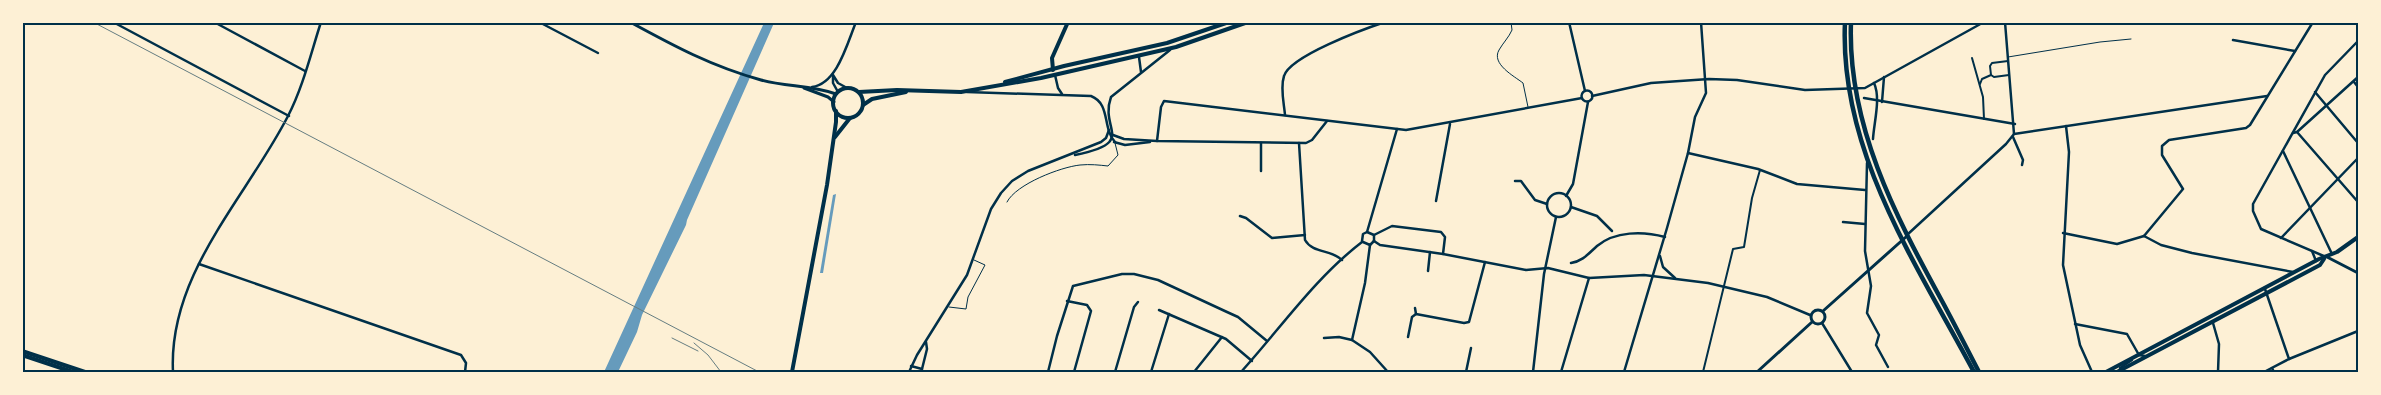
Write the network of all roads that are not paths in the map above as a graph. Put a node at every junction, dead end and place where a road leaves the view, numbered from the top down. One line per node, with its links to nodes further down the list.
1 (112, 22): 69 (street)
2 (214, 22): 31 (street)
3 (321, 22): 31 (street)
4 (539, 22): 26 (street)
5 (630, 22): 44 (street)
6 (856, 22): 35 (street)
7 (1068, 22): 30 (main road)
8 (1230, 22): 19 (main road); 24 (main road)
9 (1248, 22): 19 (main road)
10 (1385, 22): 70 (street)
11 (1511, 22): 67 (lane)
12 (1569, 22): 51 (street)
13 (1701, 22): 39 (street)
14 (1845, 22): 49 (main road)
15 (1851, 22): 48 (main road)
16 (1984, 22): 37 (street)
17 (2005, 22): 29 (street)
18 (2313, 22): 25 (street)
19 (1227, 30): 23 (main road)
20 (2131, 39): 29 (lane)
21 (2233, 40): 25 (street)
22 (2358, 41): 54 (street)
23 (1176, 47): 27 (main road); 32 (street)
24 (1137, 50): 27 (main road); 30 (main road)
25 (2296, 51): 58 (street)
26 (598, 53)
27 (1139, 56): 32 (street); 36 (main road)
28 (1972, 58): 43 (street)
29 (2008, 59): 33 (street); 34 (street)
30 (1053, 69): 36 (main road); 41 (main road)
31 (305, 71): 69 (street)
32 (1140, 74): 81 (street)
33 (1991, 74): 34 (street); 43 (street)
34 (2009, 74): 75 (street)
35 (834, 75): 45 (street); 47 (street); 55 (street)
36 (1055, 75): 41 (main road); 56 (street)
37 (1884, 77): 42 (street); 64 (street)
38 (2358, 78): 40 (street)
39 (1706, 81): 49 (street); 57 (street); 92 (street)
40 (2354, 82): 46 (street); 66 (street)
41 (1003, 83): 53 (main road)
42 (1874, 83): 48 (street); 61 (street)
43 (1980, 85): 72 (street)
44 (802, 87): 45 (street); 62 (street)
45 (812, 87): 55 (street)
46 (2358, 87)
47 (846, 88): 52 (main road); 55 (main road)
48 (1856, 89): 49 (street); 118 (main road)
49 (1849, 90): 95 (main road)
50 (910, 91): 52 (main road); 53 (main road); 65 (main road)
51 (1585, 91): 57 (street); 59 (street)
52 (859, 92): 65 (main road)
53 (960, 92): 56 (street)
54 (2315, 92): 66 (street); 80 (street)
55 (837, 93): 62 (main road)
56 (1063, 95): 78 (street)
57 (1592, 96): 63 (street)
58 (2268, 96): 76 (street); 119 (street)
59 (1582, 98): 63 (street); 67 (street)
60 (1864, 98): 61 (street)
61 (1876, 101): 64 (street); 84 (street)
62 (834, 102): 68 (main road)
63 (1588, 102): 102 (street)
64 (1882, 102): 72 (street)
65 (863, 105): 71 (main road)
66 (2327, 106): 79 (street); 88 (street)
67 (1528, 108): 74 (street)
68 (836, 110): 71 (main road); 83 (main road)
69 (289, 116): 139 (street)
70 (1285, 116): 73 (street); 86 (street)
71 (850, 118): 83 (main road)
72 (1984, 119): 75 (street)
73 (1327, 121): 77 (street); 90 (street)
74 (1450, 123): 77 (street); 103 (street)
75 (2015, 124): 82 (street)
76 (2066, 126): 82 (street); 115 (street)
77 (1397, 129): 114 (street)
78 (1108, 130): 85 (street); 93 (street)
79 (2297, 132): 80 (street); 99 (street)
80 (2293, 133): 91 (street)
81 (1113, 135): 85 (street); 86 (street)
82 (2013, 135): 96 (street); 118 (street)
83 (834, 139): 186 (main road)
84 (1873, 139)
85 (1110, 141): 87 (street); 93 (street)
86 (1157, 141): 87 (street); 89 (street)
87 (1114, 142): 105 (lane)
88 (2357, 142)
89 (1260, 143): 90 (street); 98 (street)
90 (1299, 143): 116 (street)
91 (2283, 150): 108 (street); 122 (street)
92 (1688, 153): 97 (street); 120 (street)
93 (1071, 155): 133 (street)
94 (2358, 158): 99 (street)
95 (1868, 159): 101 (street); 123 (main road)
96 (2022, 165)
97 (1760, 170): 101 (street); 148 (street)
98 (1261, 171)
99 (2339, 180): 104 (street); 108 (street)
100 (1515, 181): 106 (street)
101 (1865, 190): 112 (street)
102 (1566, 196): 106 (street); 107 (street)
103 (1436, 201)
104 (2358, 201)
105 (1007, 202)
106 (1547, 204): 110 (street)
107 (1571, 207): 110 (street); 113 (street)
108 (2310, 208): 122 (street); 129 (street)
109 (1240, 216): 116 (street)
110 (1556, 217): 140 (street)
111 (1843, 222): 112 (street)
112 (1865, 224): 142 (street)
113 (1612, 231)
114 (1367, 232): 117 (street); 125 (street)
115 (2063, 233): 119 (street); 162 (street)
116 (1305, 235): 134 (street)
117 (1374, 235): 124 (street); 130 (street)
118 (1907, 236): 123 (street); 203 (main road)
119 (2144, 236): 144 (street)
120 (1665, 237): 131 (street); 137 (street)
121 (2358, 237): 129 (main road)
122 (2281, 238): 127 (street)
123 (1902, 240): 142 (street); 202 (main road)
124 (1374, 241): 126 (street); 128 (street)
125 (1362, 242): 126 (street); 134 (street)
126 (1370, 245): 167 (street)
127 (2312, 251): 132 (street); 135 (street)
128 (1430, 252): 130 (street); 141 (street)
129 (2334, 253): 132 (main road); 138 (street)
130 (1442, 254): 136 (street)
131 (1660, 254): 145 (street); 147 (street)
132 (2326, 258): 135 (main road); 138 (street); 149 (main road)
133 (974, 260): 152 (street); 152 (lane)
134 (1342, 260): 169 (street)
135 (2316, 261): 144 (main road)
136 (1486, 262): 140 (street); 157 (street)
137 (1572, 263)
138 (2337, 263): 143 (street)
139 (199, 264): 184 (street); 185 (street)
140 (1545, 268): 146 (street); 196 (street)
141 (1428, 271)
142 (1869, 272): 155 (street); 179 (street)
143 (2358, 272)
144 (2295, 273): 149 (main road)
145 (1653, 277): 146 (street); 147 (street); 198 (street)
146 (1589, 278): 197 (street)
147 (1676, 279): 148 (street)
148 (1724, 286): 158 (street); 199 (street)
149 (2266, 291): 161 (main road); 174 (main road); 176 (street)
150 (1067, 301): 169 (street); 188 (street); 189 (street)
151 (1138, 302): 190 (street)
152 (948, 307): 168 (street)
153 (1415, 308): 157 (street)
154 (1158, 310): 156 (street)
155 (1823, 311): 158 (street); 160 (street)
156 (1169, 314): 164 (street); 191 (street)
157 (1416, 314): 165 (street)
158 (1810, 315): 159 (street)
159 (1812, 322): 160 (street); 200 (street)
160 (1822, 322): 201 (street)
161 (2212, 322): 172 (main road); 207 (street)
162 (2076, 324): 174 (street); 204 (street)
163 (2358, 331): 176 (street)
164 (1222, 337): 177 (street); 192 (street)
165 (1408, 337)
166 (1324, 338): 167 (street)
167 (1352, 340): 194 (street)
168 (926, 341): 178 (street); 181 (street)
169 (1267, 341): 177 (street)
170 (1471, 348): 195 (street)
171 (22, 351): 183 (main road)
172 (2157, 352): 174 (street); 206 (main road)
173 (22, 355): 182 (main road)
174 (2139, 355): 175 (main road)
175 (2134, 358): 205 (main road); 206 (street)
176 (2289, 359): 180 (street)
177 (1252, 360): 193 (street)
178 (911, 366): 181 (street); 187 (street)
179 (1888, 367)
180 (2272, 368): 208 (street); 209 (street)
181 (922, 371)
182 (73, 372)
183 (85, 372)
184 (173, 372)
185 (465, 372)
186 (792, 372)
187 (909, 372)
188 (1048, 372)
189 (1074, 372)
190 (1115, 372)
191 (1151, 372)
192 (1194, 372)
193 (1241, 372)
194 (1388, 372)
195 (1466, 372)
196 (1533, 372)
197 (1561, 372)
198 (1624, 372)
199 (1703, 372)
200 (1757, 372)
201 (1852, 372)
202 (1974, 372)
203 (1979, 372)
204 (2092, 372)
205 (2107, 372)
206 (2119, 372)
207 (2218, 372)
208 (2264, 372)
209 (2274, 372)

